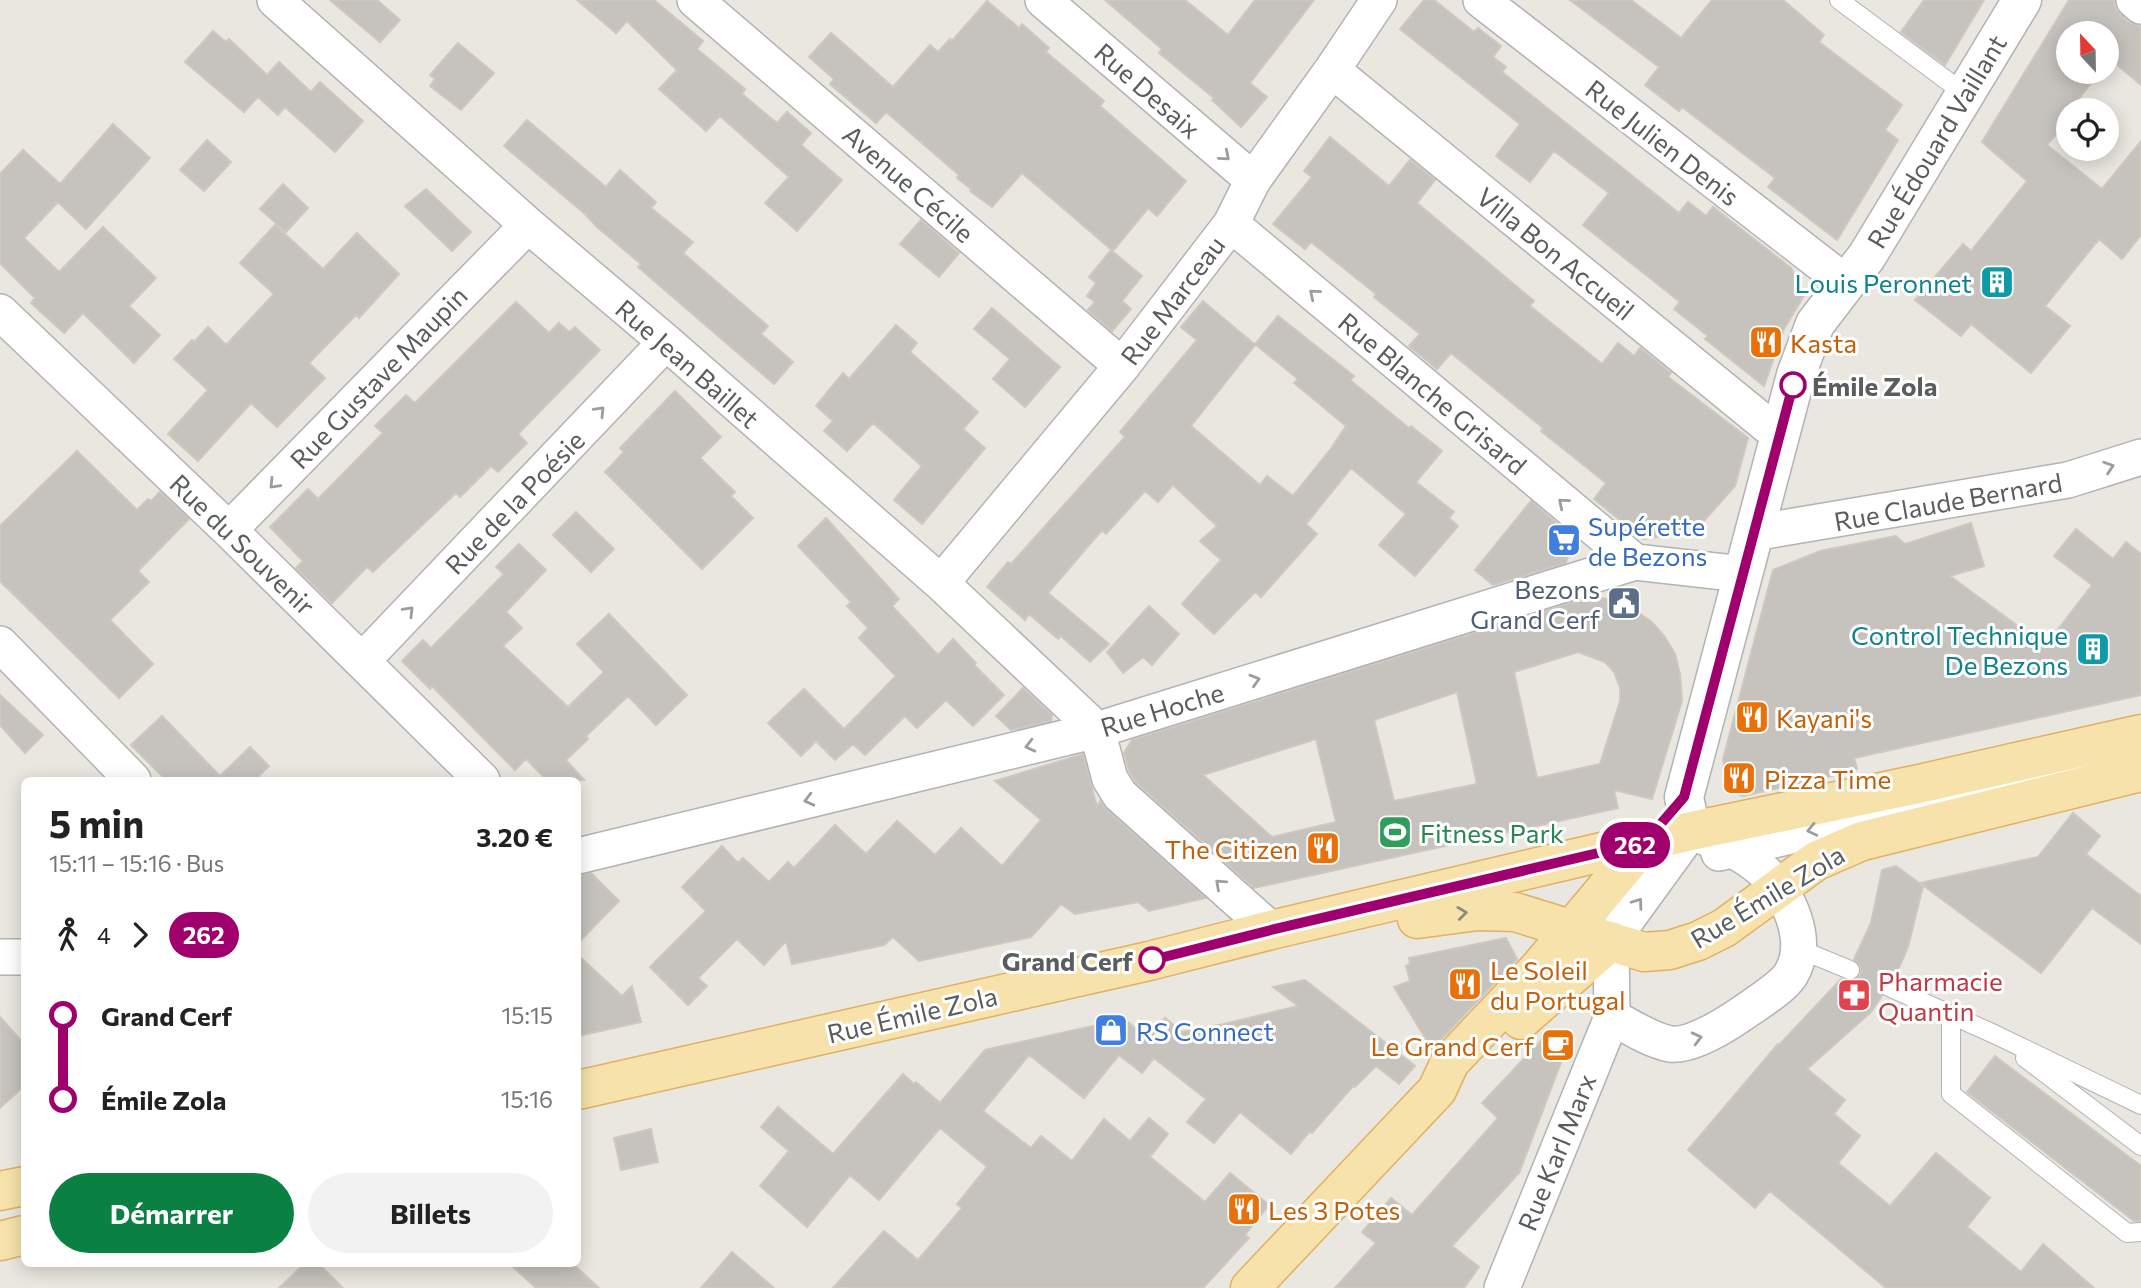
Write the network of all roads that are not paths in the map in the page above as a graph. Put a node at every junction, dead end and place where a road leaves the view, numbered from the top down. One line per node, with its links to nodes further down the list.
1 (275, 0): 14 (street, Rue Jean Baillet)
2 (695, 0): 18 (street, Avenue Cécile)
3 (1043, 0): 12 (street, Rue Desaix, one-way to 12)
4 (1379, 0): 10 (street, Rue Marceau)
5 (1481, 0): 15 (street, Rue Julien Denis)
6 (1839, 0): 11 (lane)
7 (2022, 0): 11 (street, Rue Édouard Vaillant)
8 (2134, 0): 9 (street)
9 (2141, 6)
10 (1332, 70): 12 (street, Rue Marceau); 19 (street, Villa Bon Accueil)
11 (1965, 94): 15 (street, Rue Édouard Vaillant)
12 (1252, 180): 13 (street, Rue Marceau)
13 (1231, 224): 18 (street, Rue Marceau); 23 (street, Rue Blanche Grisard, one-way to 13)
14 (528, 225): 17 (street, Rue Jean Baillet); 21 (street, Rue Gustave Maupin, one-way to 21)
15 (1846, 283): 19 (street, Rue Édouard Vaillant)
16 (0, 312): 21 (street, Rue du Souvenir)
17 (666, 342): 25 (street, Rue Jean Baillet); 27 (street, Rue de la Poésie, one-way to 17)
18 (1122, 366): 25 (street, Rue Marceau)
19 (1779, 435): 22 (street, Rue Édouard Vaillant)
20 (2141, 457): 22 (street, Rue Claude Bernard, one-way to 20)
21 (229, 530): 27 (street, Rue du Souvenir)
22 (1753, 533): 24 (street, Rue Édouard Vaillant)
23 (1634, 562): 24 (street, Rue Hoche); 28 (street, Rue Hoche, one-way to 23)
24 (1742, 574): 34 (street, Rue Édouard Vaillant)
25 (941, 583): 28 (street, Rue Jean Baillet)
26 (0, 644): 32 (street)
27 (362, 661): 33 (street, Rue du Souvenir)
28 (1097, 730): 37 (street, Rue Hoche, one-way to 37); 39 (street, one-way to 28)
29 (2141, 734): 34 (main road, Rue Émile Zola)
30 (2141, 753): 35 (street, one-way to 35)
31 (2141, 772): 38 (main road, Rue Émile Zola)
32 (130, 777)
33 (479, 777)
34 (1688, 814): 35 (street); 36 (main road, Rue Émile Zola)
35 (1731, 850): 36 (street); 38 (street)
36 (1656, 854): 39 (main road, Rue Émile Zola); 40 (main road); 41 (street, one-way to 36)
37 (581, 855)
38 (1780, 889): 41 (main road, Rue Émile Zola); 43 (street)
39 (1271, 930): 42 (main road, Rue Émile Zola)
40 (1572, 930): 41 (main road, Rue Émile Zola); 42 (main road, Rue Émile Zola, one-way to 40); 52 (main road)
41 (1611, 942): 49 (street); 52 (main road)
42 (1224, 944): 51 (main road, Rue Émile Zola)
43 (1800, 948): 46 (lane); 49 (street, one-way to 43)
44 (0, 957): 45 (street)
45 (21, 957)
46 (1850, 970)
47 (1889, 987): 48 (lane)
48 (1951, 1014): 50 (lane); 58 (lane)
49 (1612, 1017): 62 (street, Rue Karl Marx)
50 (1994, 1034): 53 (lane); 54 (lane)
51 (585, 1086)
52 (1437, 1090): 61 (main road)
53 (2141, 1105)
54 (2141, 1146)
55 (21, 1187): 56 (main road)
56 (0, 1191)
57 (21, 1226): 60 (street)
58 (2141, 1232)
59 (21, 1236): 60 (main road)
60 (0, 1240)
61 (1250, 1288)
62 (1502, 1288)

